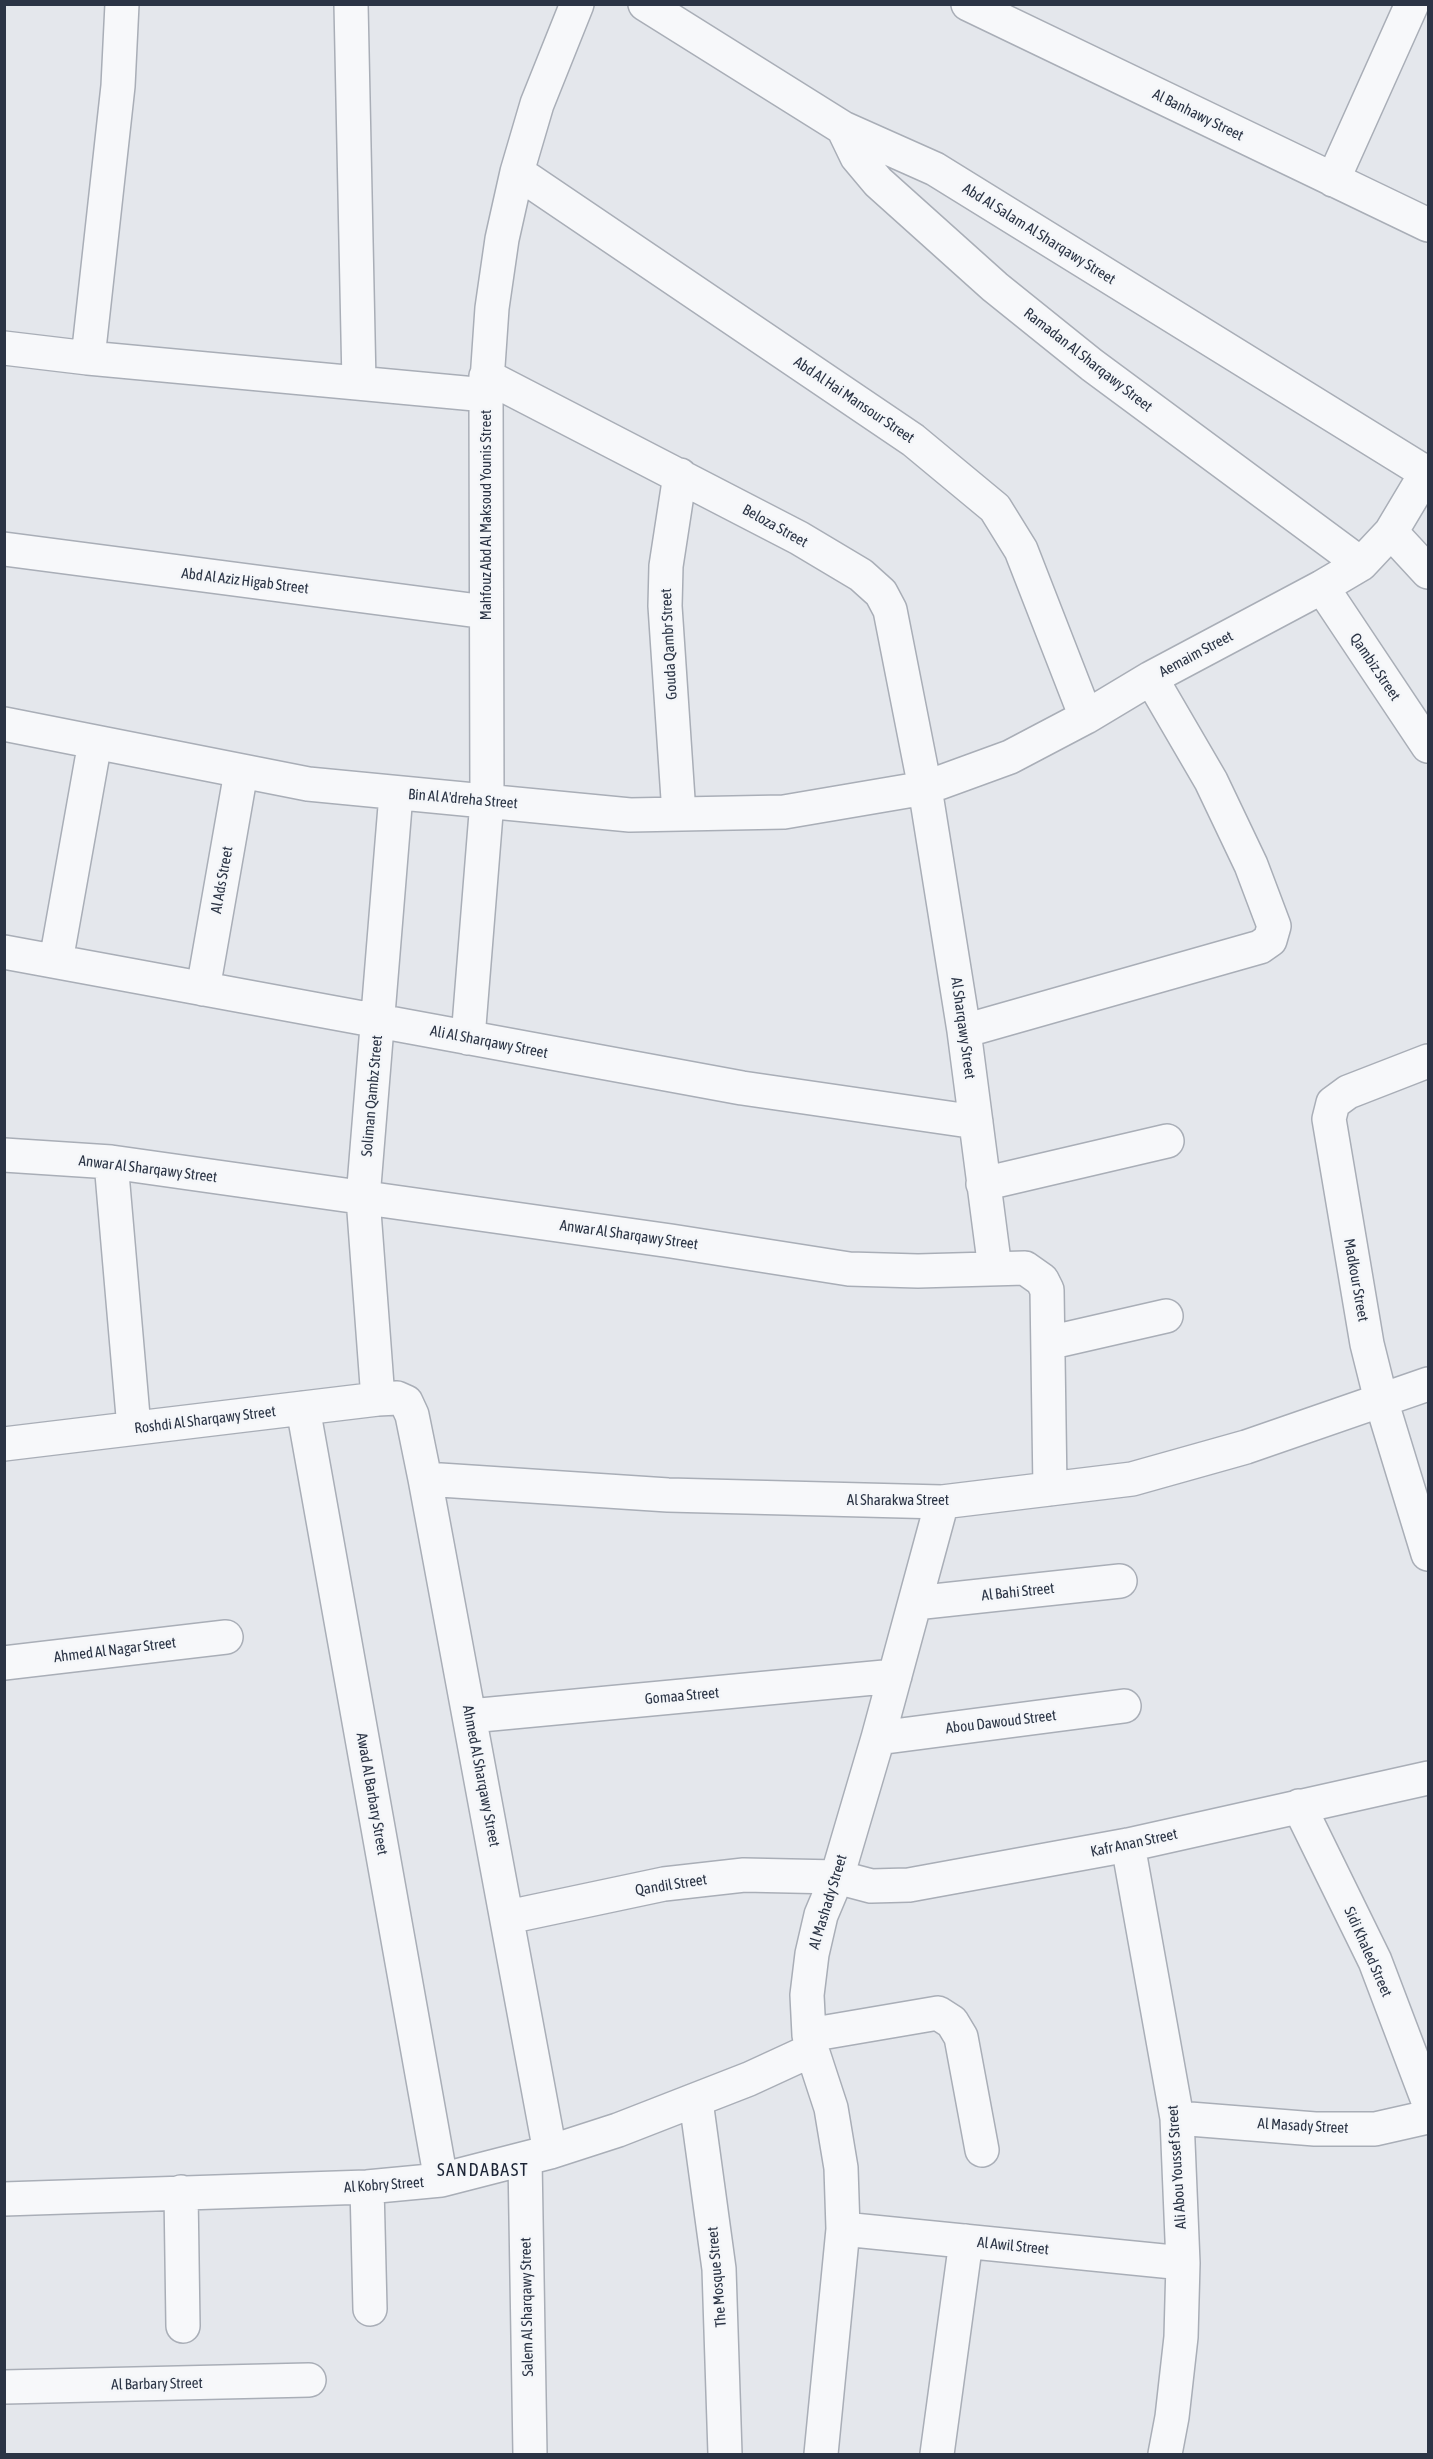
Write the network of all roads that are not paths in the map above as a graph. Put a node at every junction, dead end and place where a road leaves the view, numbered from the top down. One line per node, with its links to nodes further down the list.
1 (122, 4): 12 (street)
2 (351, 4): 13 (street)
3 (577, 4): 8 (street, Mahfouz Abd Al Maksoud Younis Street)
4 (645, 4): 7 (street, Abd Al Salam Al Sharqawy Street)
5 (968, 4): 9 (street, Al Banhawy Street)
6 (1412, 4): 9 (street)
7 (843, 128): 15 (street, Abd Al Salam Al Sharqawy Street); 19 (street, Ramadan Al Sharqawy Street)
8 (517, 172): 14 (street, Mahfouz Abd Al Maksoud Younis Street); 24 (street, Abd Al Hai Mansour Street)
9 (1333, 180): 10 (street, Al Banhawy Street)
10 (1428, 225)
11 (4, 348): 12 (street)
12 (88, 358): 13 (street)
13 (359, 383): 14 (street)
14 (486, 385): 16 (street, Beloza Street); 22 (street, Mahfouz Abd Al Maksoud Younis Street)
15 (1428, 472): 17 (street, Aemaim Street)
16 (680, 475): 29 (street, Beloza Street); 32 (street, Gouda Qambr Street)
17 (1391, 532): 19 (street, Aemaim Street); 20 (street)
18 (4, 549): 22 (street, Abd Al Aziz Higab Street)
19 (1361, 564): 21 (street, Aemaim Street)
20 (1428, 572)
21 (1322, 587): 23 (street, Aemaim Street); 27 (street, Qambiz Street)
22 (486, 612): 31 (street, Mahfouz Abd Al Maksoud Younis Street)
23 (1151, 678): 24 (street, Aemaim Street); 37 (street)
24 (1086, 717): 29 (street, Aemaim Street)
25 (4, 724): 26 (street, Bin Al A'dreha Street)
26 (95, 742): 28 (street, Bin Al A'dreha Street); 34 (street)
27 (1428, 746)
28 (241, 772): 30 (street, Bin Al A'dreha Street); 35 (street, Al Ads Street)
29 (925, 788): 32 (street, Bin Al A'dreha Street); 37 (street, Al Sharqawy Street)
30 (396, 794): 31 (street, Bin Al A'dreha Street); 36 (street, Soliman Qambz Street)
31 (487, 801): 32 (street, Bin Al A'dreha Street); 38 (street, Mahfouz Abd Al Maksoud Younis Street)
32 (679, 814)
33 (4, 952): 34 (street, Ali Al Sharqawy Street)
34 (56, 962): 35 (street, Ali Al Sharqawy Street)
35 (203, 989): 36 (street, Ali Al Sharqawy Street)
36 (378, 1021): 38 (street, Ali Al Sharqawy Street); 45 (street, Soliman Qambz Street)
37 (964, 1031): 40 (street, Al Sharqawy Street)
38 (468, 1038): 40 (street, Ali Al Sharqawy Street)
39 (1428, 1061): 51 (street, Madkour Street)
40 (976, 1122): 44 (street, Al Sharqawy Street)
41 (1167, 1141): 44 (street)
42 (4, 1155): 43 (street, Anwar Al Sharqawy Street)
43 (111, 1162): 45 (street, Anwar Al Sharqawy Street); 53 (street)
44 (984, 1184): 46 (street, Al Sharqawy Street)
45 (363, 1198): 46 (street, Anwar Al Sharqawy Street); 50 (street, Soliman Qambz Street)
46 (995, 1269): 48 (street, Anwar Al Sharqawy Street)
47 (1166, 1316): 48 (street)
48 (1048, 1343): 56 (street, Anwar Al Sharqawy Street)
49 (1428, 1384): 51 (street, Al Sharakwa Street)
50 (392, 1400): 52 (street, Roshdi Al Sharqawy Street); 55 (street, Ahmed Al Sharqawy Street)
51 (1381, 1401): 56 (street, Al Sharakwa Street); 58 (street, Madkour Street)
52 (303, 1408): 53 (street, Roshdi Al Sharqawy Street); 79 (street, Awad Al Barbary Street)
53 (134, 1428): 54 (street, Roshdi Al Sharqawy Street)
54 (4, 1444)
55 (425, 1479): 57 (street, Al Sharakwa Street); 65 (street, Ahmed Al Sharqawy Street)
56 (1050, 1489): 57 (street, Al Sharakwa Street)
57 (942, 1502): 60 (street, Al Mashady Street)
58 (1428, 1554)
59 (1120, 1581): 60 (street, Al Bahi Street)
60 (915, 1603): 63 (street, Al Mashady Street)
61 (226, 1637): 62 (street, Ahmed Al Nagar Street)
62 (4, 1663)
63 (895, 1676): 65 (street, Gomaa Street); 66 (street, Al Mashady Street)
64 (1124, 1706): 66 (street, Abou Dawoud Street)
65 (470, 1716): 71 (street, Ahmed Al Sharqawy Street)
66 (878, 1738): 70 (street, Al Mashady Street)
67 (1428, 1778): 68 (street, Kafr Anan Street)
68 (1299, 1806): 69 (street, Kafr Anan Street); 74 (street, Sidi Khaled Street)
69 (1128, 1845): 70 (street, Kafr Anan Street); 76 (street, Ali Abou Youssef Street)
70 (837, 1877): 71 (street, Qandil Street); 72 (street, Al Mashady Street)
71 (508, 1917): 78 (street, Ahmed Al Sharqawy Street)
72 (811, 2043): 73 (street, Al Kobry Street); 77 (street, Al Kobry Street); 83 (street, Al Mashady Street)
73 (696, 2101): 78 (street, Al Kobry Street); 91 (street, The Mosque Street)
74 (1428, 2101)
75 (1428, 2117): 76 (street, Al Masady Street)
76 (1177, 2118): 85 (street, Ali Abou Youssef Street)
77 (982, 2150)
78 (537, 2155): 79 (street, Al Kobry Street); 90 (street, Salem Al Sharqawy Street)
79 (441, 2180): 80 (street, Al Kobry Street)
80 (367, 2187): 81 (street, Al Kobry Street); 86 (street)
81 (181, 2192): 82 (street, Al Kobry Street); 87 (street)
82 (4, 2199)
83 (843, 2229): 84 (street, Al Awil Street); 92 (street, Al Mashady Street)
84 (966, 2241): 85 (street, Al Awil Street); 93 (street)
85 (1183, 2263): 94 (street, Ali Abou Youssef Street)
86 (370, 2309)
87 (183, 2326)
88 (309, 2380): 89 (street, Al Barbary Street)
89 (4, 2387)
90 (530, 2454)
91 (725, 2454)
92 (821, 2454)
93 (937, 2454)
94 (1165, 2454)

